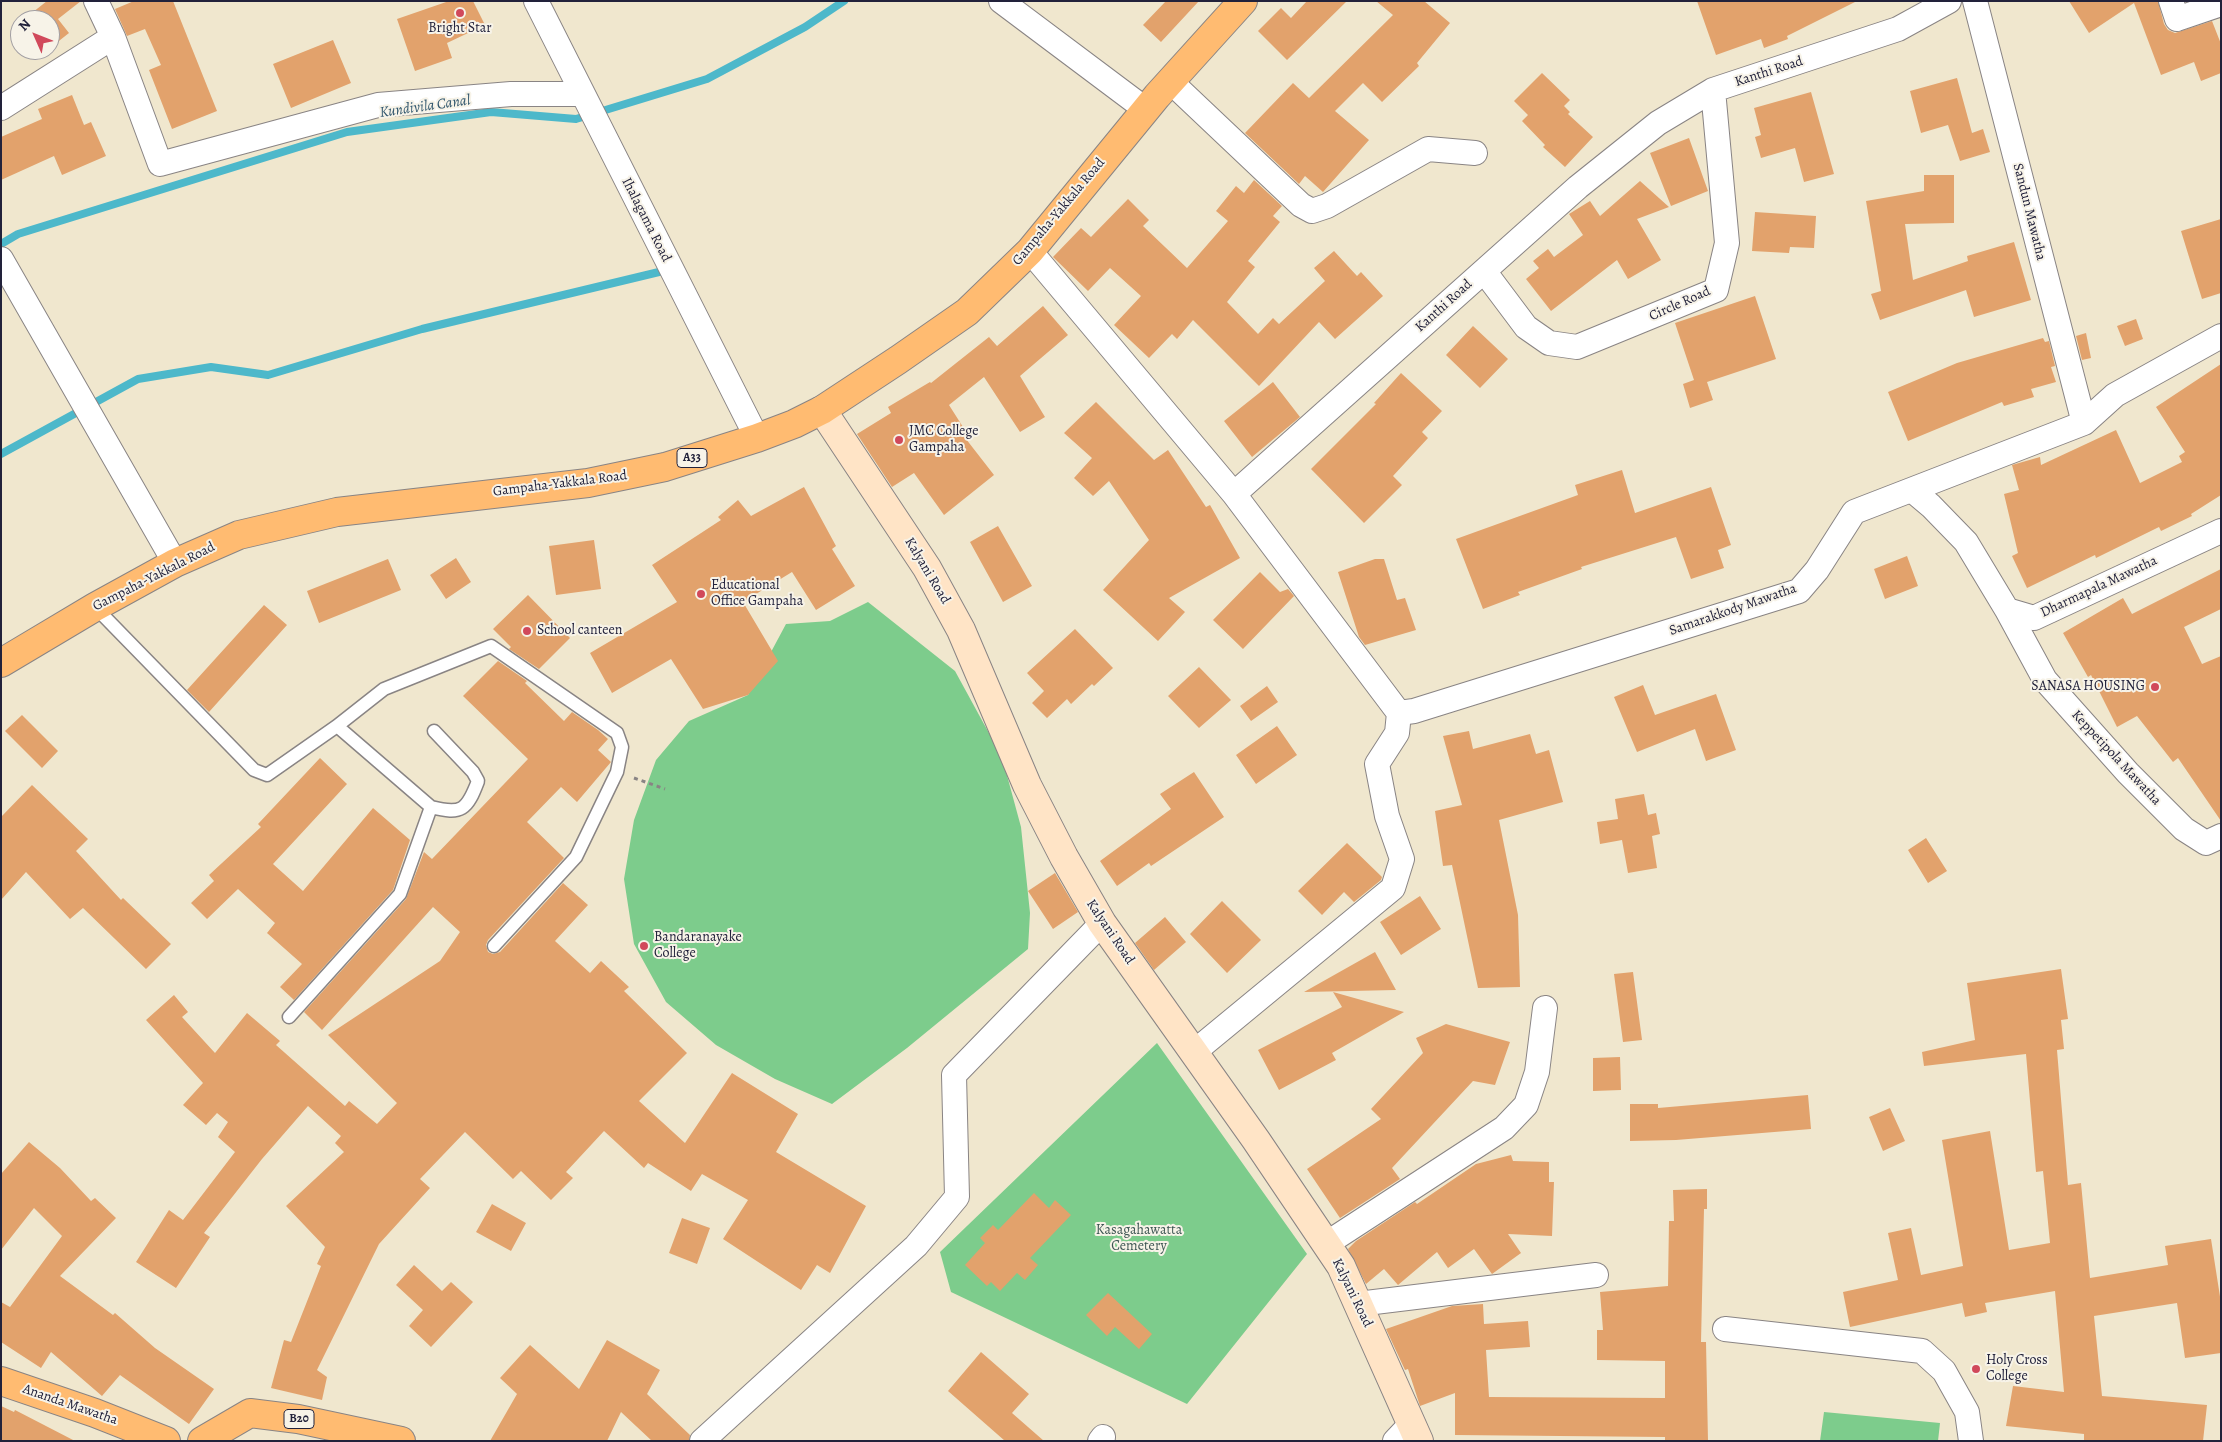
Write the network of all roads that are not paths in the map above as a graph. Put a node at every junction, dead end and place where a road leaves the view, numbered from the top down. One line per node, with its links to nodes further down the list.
1 (96, 1): 9 (street)
2 (536, 1): 12 (street, Ihalagama Road)
3 (1001, 1): 14 (street)
4 (1243, 1): 10 (main road, Gampaha-Yakkala Road / A33)
5 (1949, 1): 11 (street, Kanthi Road)
6 (1975, 1): 21 (street, Sandun Mawatha)
7 (2171, 1): 8 (street)
8 (2221, 4)
9 (113, 37): 12 (street); 13 (street)
10 (1171, 82): 14 (main road, Gampaha-Yakkala Road / A33); 15 (street)
11 (1714, 90): 18 (street, Kanthi Road); 18 (street, Circle Road)
12 (583, 94): 22 (street, Ihalagama Road)
13 (1, 108)
14 (1145, 109): 16 (main road, Gampaha-Yakkala Road / A33)
15 (1475, 153)
16 (1030, 251): 20 (main road, Gampaha-Yakkala Road / A33); 24 (street)
17 (1, 259): 26 (street)
18 (1484, 271): 24 (street, Kanthi Road)
19 (2221, 336): 21 (street, Samarakkody Mawatha)
20 (822, 410): 22 (main road, Gampaha-Yakkala Road / A33); 35 (street, Kalyani Road)
21 (2084, 423): 23 (street, Samarakkody Mawatha)
22 (757, 438): 26 (main road, Gampaha-Yakkala Road / A33)
23 (1912, 490): 28 (street); 30 (street, Samarakkody Mawatha)
24 (1234, 494): 30 (street)
25 (2221, 531): 28 (street, Dharmapala Mawatha)
26 (175, 563): 27 (main road, Gampaha-Yakkala Road / A33)
27 (95, 607): 29 (main road, Gampaha-Yakkala Road / A33); 31 (lane)
28 (2008, 610): 34 (street, Keppetipola Mawatha)
29 (1, 663)
30 (1399, 712): 39 (street)
31 (337, 726): 33 (lane); 36 (lane)
32 (434, 732): 33 (lane)
33 (431, 807): 38 (lane)
34 (2214, 840)
35 (1102, 923): 39 (street, Kalyani Road); 49 (street)
36 (494, 946)
37 (1545, 1008): 40 (street)
38 (289, 1017)
39 (1194, 1052): 40 (street, Kalyani Road)
40 (1326, 1244): 42 (street, Kalyani Road)
41 (1596, 1274): 42 (street)
42 (1358, 1304): 45 (street, Kalyani Road)
43 (1726, 1330): 50 (street)
44 (1, 1381): 46 (main road, Ananda Mawatha)
45 (1409, 1435)
46 (166, 1441)
47 (202, 1441): 48 (main road, B20)
48 (401, 1441)
49 (702, 1441)
50 (1971, 1441)

